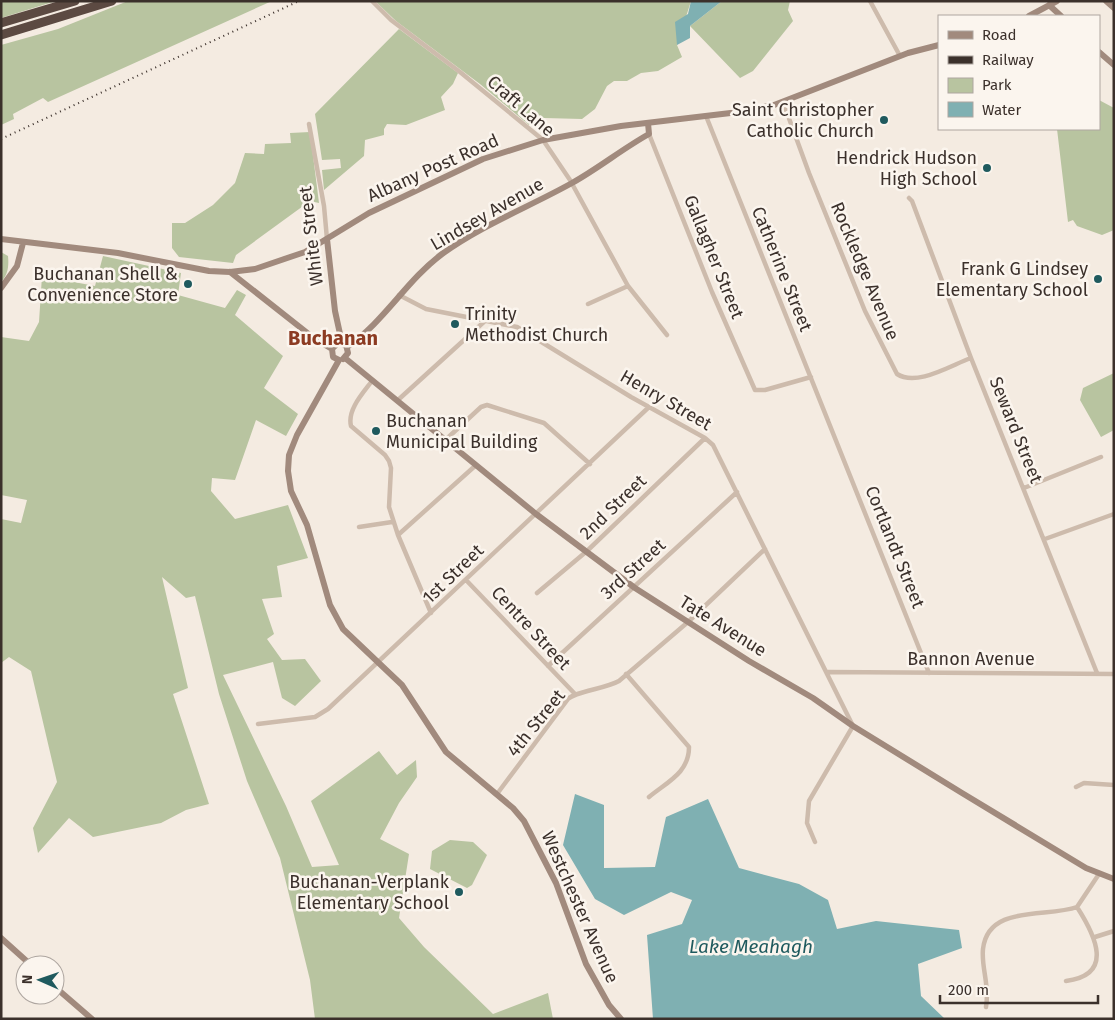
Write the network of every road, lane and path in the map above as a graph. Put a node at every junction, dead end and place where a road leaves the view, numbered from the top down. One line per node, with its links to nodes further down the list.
1 (75, 1): 11 (highway)
2 (112, 1): 12 (highway)
3 (372, 1): 22 (street, Craft Lane)
4 (870, 1): 15 (street)
5 (1057, 1): 7 (street)
6 (1106, 1): 8 (street)
7 (1049, 5): 9 (street); 10 (street)
8 (1114, 8)
9 (1031, 15)
10 (1060, 15)
11 (1, 23)
12 (1, 35)
13 (938, 45): 15 (street, Albany Post Road)
14 (1100, 53): 16 (street)
15 (900, 56): 17 (street, Albany Post Road)
16 (1114, 65)
17 (783, 102): 18 (street, Albany Post Road); 37 (street, Rockledge Avenue)
18 (706, 116): 19 (street, Albany Post Road); 39 (street, Catherine Street)
19 (648, 123): 21 (street); 22 (street, Albany Post Road)
20 (309, 124): 25 (street, White Street)
21 (649, 134): 23 (street, Lindsey Avenue); 39 (street, Gallagher Street)
22 (543, 140): 23 (street, Craft Lane); 25 (street, Albany Post Road)
23 (571, 184): 29 (street, Craft Lane); 31 (street, Lindsey Avenue)
24 (909, 198): 37 (street, Seward Street)
25 (327, 239): 28 (street, Albany Post Road); 35 (street, White Street)
26 (1, 240): 27 (street, Albany Post Road)
27 (23, 243): 28 (street, Albany Post Road); 30 (street)
28 (230, 272): 36 (street)
29 (628, 286): 32 (street); 34 (street, Craft Lane)
30 (1, 288)
31 (399, 295): 33 (street, Henry Street); 35 (street, Lindsey Avenue)
32 (588, 304)
33 (486, 320): 41 (street); 42 (street, Henry Street)
34 (667, 335)
35 (345, 345): 36 (street); 38 (street)
36 (332, 349): 38 (street)
37 (971, 358): 49 (street, Seward Street)
38 (342, 359): 40 (street, Tate Avenue); 64 (street, Westchester Avenue)
39 (811, 377): 43 (street, Catherine Street)
40 (372, 381): 41 (street, Tate Avenue); 53 (street)
41 (398, 400): 45 (street, Tate Avenue)
42 (649, 407): 44 (street, Henry Street); 47 (street, 1st Street)
43 (834, 432): 67 (street, Cortlandt Street)
44 (705, 438): 50 (street, Henry Street); 58 (street, 2nd Street)
45 (444, 442): 47 (street); 48 (street, Tate Avenue)
46 (1102, 457): 49 (street)
47 (590, 464): 51 (street, 1st Street)
48 (475, 466): 51 (street, Tate Avenue); 55 (street)
49 (1024, 488): 56 (street, Seward Street)
50 (737, 492): 57 (street, Henry Street); 60 (street, 3rd Street)
51 (536, 514): 58 (street, Tate Avenue); 59 (street, 1st Street)
52 (1114, 514): 56 (street)
53 (392, 522): 54 (street); 55 (street)
54 (359, 527)
55 (398, 535): 62 (street)
56 (1045, 538): 68 (street, Seward Street)
57 (765, 549): 63 (street, 4th Street); 66 (street, Henry Street)
58 (587, 551): 60 (street, Tate Avenue); 61 (street, 2nd Street)
59 (466, 580): 62 (street, 1st Street); 65 (street, Centre Street)
60 (635, 588): 63 (street, Tate Avenue); 65 (street, 3rd Street)
61 (537, 593)
62 (431, 613): 64 (street, 1st Street)
63 (688, 622): 69 (street, 4th Street); 73 (street, Tate Avenue)
64 (378, 663): 72 (street, 1st Street); 76 (street, Westchester Avenue)
65 (548, 666): 71 (street, Centre Street)
66 (828, 672): 67 (street, Bannon Avenue); 73 (street, Henry Street)
67 (929, 673): 68 (street, Bannon Avenue)
68 (1097, 673): 70 (street, Bannon Avenue)
69 (626, 674): 71 (street, 4th Street); 77 (street)
70 (1114, 674)
71 (575, 694): 76 (street, 4th Street)
72 (258, 724)
73 (854, 726): 78 (street); 79 (street, Tate Avenue)
74 (1114, 785): 75 (street)
75 (1076, 787)
76 (497, 794): 90 (street, Westchester Avenue)
77 (649, 797)
78 (815, 842)
79 (1099, 874): 80 (street, Tate Avenue); 81 (street)
80 (1114, 879)
81 (1077, 907): 83 (street); 88 (street)
82 (1114, 931): 83 (street)
83 (1095, 937): 86 (street)
84 (1, 938): 85 (street)
85 (20, 955)
86 (1066, 981)
87 (65, 996): 89 (street)
88 (986, 1007)
89 (92, 1019)
90 (621, 1019)

